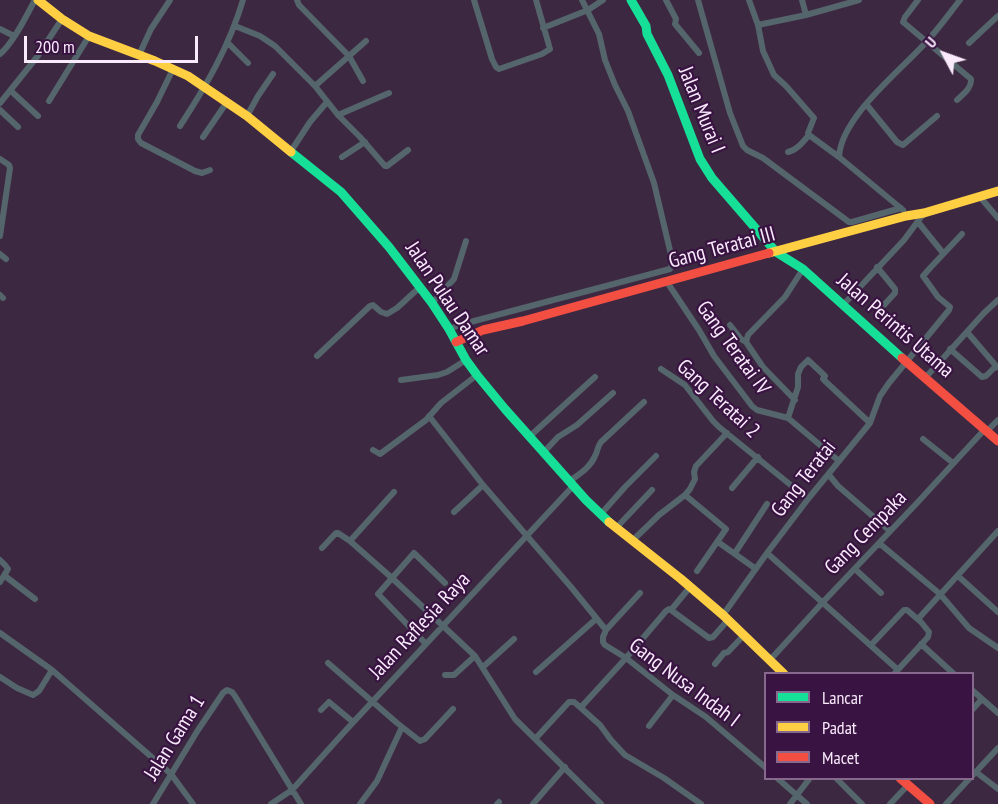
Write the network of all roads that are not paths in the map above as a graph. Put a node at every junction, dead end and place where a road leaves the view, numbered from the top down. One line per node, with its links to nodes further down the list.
1 (37, 0): 20 (street, Jalan Pulau Damar); 25 (street)
2 (170, 0): 33 (street)
3 (243, 0): 22 (street)
4 (297, 0): 34 (street)
5 (474, 0): 23 (street)
6 (536, 0): 23 (street)
7 (582, 0): 17 (street)
8 (603, 0): 17 (street)
9 (631, 0): 74 (street, Jalan Murai I)
10 (666, 0): 31 (street)
11 (698, 0): 68 (street)
12 (749, 0): 21 (street)
13 (802, 0): 18 (street)
14 (857, 0): 18 (street)
15 (918, 0): 27 (street)
16 (960, 0): 27 (street)
17 (588, 10): 23 (street); 81 (street)
18 (806, 15): 21 (street)
19 (998, 16): 30 (street)
20 (62, 19): 26 (street, Jalan Pulau Damar); 41 (street)
21 (758, 25): 56 (street)
22 (235, 26): 29 (street); 39 (street)
23 (543, 28)
24 (0, 29): 25 (street)
25 (14, 36): 32 (street)
26 (89, 36): 33 (street, Jalan Pulau Damar); 44 (street)
27 (927, 41): 43 (street); 48 (street)
28 (366, 42): 34 (street)
29 (228, 43): 35 (street); 40 (street)
30 (969, 43)
31 (699, 53)
32 (1, 54)
33 (139, 55): 36 (street, Jalan Pulau Damar)
34 (349, 56): 38 (street); 39 (street)
35 (248, 63)
36 (172, 69): 40 (street, Jalan Pulau Damar); 65 (street)
37 (273, 74): 52 (street)
38 (363, 81)
39 (315, 86): 46 (street)
40 (204, 87): 45 (street, Jalan Pulau Damar); 54 (street)
41 (10, 91): 47 (street); 51 (street)
42 (389, 93): 50 (street)
43 (957, 100)
44 (49, 101)
45 (227, 102): 52 (street, Jalan Pulau Damar); 57 (street)
46 (327, 102): 50 (street); 60 (street)
47 (0, 103)
48 (866, 105): 53 (street); 63 (street)
49 (0, 110): 55 (street)
50 (338, 115): 58 (street)
51 (38, 116)
52 (247, 116): 60 (street, Jalan Pulau Damar)
53 (937, 116)
54 (180, 126)
55 (18, 127)
56 (809, 135): 61 (street); 63 (street)
57 (203, 137)
58 (365, 142): 59 (street); 62 (street)
59 (408, 150)
60 (291, 151): 82 (street, Jalan Pulau Damar)
61 (788, 152)
62 (342, 157)
63 (838, 157): 68 (street)
64 (0, 159): 72 (street)
65 (210, 171)
66 (998, 191): 67 (street, Gang Teratai III)
67 (980, 197): 69 (street, Gang Teratai III); 70 (street)
68 (904, 212): 69 (street, Gang Teratai III); 74 (street, Gang Teratai III)
69 (921, 218): 75 (street); 78 (street)
70 (998, 218)
71 (962, 234): 75 (street)
72 (0, 236)
73 (466, 241): 84 (street)
74 (773, 248): 79 (street, Jalan Perintis Utama); 80 (street, Gang Teratai III)
75 (943, 253): 94 (street, Gang Teratai)
76 (0, 254): 77 (street)
77 (6, 259)
78 (877, 267): 85 (street); 86 (street)
79 (803, 269): 85 (street, Jalan Perintis Utama); 90 (street)
80 (667, 282): 81 (street, Gang Teratai III); 105 (street, Gang Teratai IV)
81 (629, 286): 89 (street, Gang Teratai III); 89 (street)
82 (420, 287): 84 (street, Jalan Pulau Damar); 92 (street)
83 (998, 300): 88 (street)
84 (432, 303): 89 (street, Jalan Pulau Damar)
85 (843, 305): 94 (street, Jalan Perintis Utama)
86 (884, 305)
87 (730, 325): 90 (street)
88 (967, 332): 91 (street); 95 (street)
89 (453, 336): 93 (street, Jalan Pulau Damar)
90 (746, 342): 102 (street)
91 (950, 349): 95 (street); 99 (street)
92 (317, 356)
93 (466, 360): 97 (street, Jalan Pulau Damar); 100 (street)
94 (907, 362): 99 (street, Jalan Perintis Utama); 107 (street, Gang Teratai)
95 (998, 367)
96 (661, 369): 109 (street, Gang Teratai 2)
97 (477, 375): 104 (street); 110 (street, Jalan Pulau Damar)
98 (595, 377): 110 (street)
99 (926, 377): 108 (street, Jalan Perintis Utama)
100 (401, 380)
101 (613, 393): 114 (street)
102 (795, 399): 105 (street); 107 (street)
103 (644, 402): 120 (street, Jalan Raflesia Raya)
104 (429, 416): 113 (street); 121 (street, Gang Nusa Indah I)
105 (788, 418): 117 (street, Gang Teratai IV)
106 (998, 420): 108 (street)
107 (870, 423): 117 (street, Gang Teratai)
108 (986, 430): 112 (street, Jalan Perintis Utama); 118 (street, Gang Cempaka)
109 (727, 434): 116 (street, Gang Teratai 2); 125 (street)
110 (529, 437): 114 (street, Jalan Pulau Damar)
111 (923, 439): 118 (street)
112 (998, 441)
113 (373, 450)
114 (544, 452): 120 (street, Jalan Pulau Damar)
115 (656, 456): 129 (street)
116 (758, 457): 122 (street); 126 (street, Gang Teratai 2)
117 (839, 461): 119 (street, Gang Teratai)
118 (953, 463): 131 (street, Gang Cempaka)
119 (829, 475): 126 (street, Gang Teratai); 131 (street)
120 (572, 483): 129 (street, Jalan Pulau Damar); 133 (street, Jalan Raflesia Raya)
121 (483, 485): 128 (street); 133 (street, Gang Nusa Indah I)
122 (732, 489)
123 (652, 490): 130 (street)
124 (394, 492): 134 (street)
125 (685, 495): 135 (street); 136 (street)
126 (808, 499): 140 (street, Gang Teratai)
127 (767, 504): 139 (street)
128 (454, 512)
129 (601, 514): 130 (street, Jalan Pulau Damar)
130 (616, 528): 135 (street, Jalan Pulau Damar)
131 (891, 531): 137 (street, Gang Cempaka)
132 (998, 531): 146 (street)
133 (527, 536): 159 (street, Gang Nusa Indah I); 161 (street, Jalan Raflesia Raya)
134 (350, 541): 138 (street); 147 (street)
135 (632, 541): 150 (street, Jalan Pulau Damar)
136 (718, 542): 139 (street); 144 (street)
137 (879, 543): 143 (street, Gang Cempaka); 153 (street)
138 (322, 548)
139 (735, 553): 142 (street)
140 (767, 553): 142 (street, Gang Teratai); 155 (street)
141 (0, 560): 145 (street)
142 (756, 569): 158 (street, Gang Teratai)
143 (855, 569): 152 (street); 155 (street, Gang Cempaka)
144 (697, 571)
145 (5, 576): 148 (street); 154 (street)
146 (958, 576): 153 (street); 157 (street)
147 (392, 578): 149 (street); 161 (street); 166 (street)
148 (0, 582)
149 (445, 584)
150 (690, 587): 156 (street); 158 (street, Jalan Pulau Damar)
151 (640, 593): 162 (street)
152 (881, 593)
153 (940, 594): 160 (street); 169 (street)
154 (35, 599)
155 (823, 602): 167 (street); 172 (street, Gang Cempaka)
156 (671, 610): 158 (street, Gang Teratai); 171 (street)
157 (998, 612)
158 (725, 618): 164 (street, Jalan Pulau Damar)
159 (596, 619): 162 (street, Gang Nusa Indah I); 178 (street)
160 (918, 619): 167 (street); 168 (street)
161 (444, 626): 166 (street, Jalan Raflesia Raya); 170 (street)
162 (606, 630): 171 (street, Gang Nusa Indah I)
163 (0, 633): 176 (street)
164 (744, 635): 172 (street, Jalan Pulau Damar); 174 (street)
165 (514, 639): 175 (street)
166 (426, 644): 186 (street, Jalan Raflesia Raya)
167 (870, 645): 177 (street)
168 (921, 645): 177 (street); 180 (street)
169 (998, 648)
170 (475, 656): 175 (street); 181 (street)
171 (626, 658): 184 (street, Gang Nusa Indah I); 187 (street)
172 (770, 660): 179 (street, Jalan Pulau Damar)
173 (328, 663): 186 (street)
174 (715, 664)
175 (483, 667): 195 (street)
176 (52, 670): 182 (street); 200 (street)
177 (895, 671)
178 (536, 672)
179 (782, 672)
180 (952, 672)
181 (445, 675)
182 (0, 677)
183 (974, 692): 185 (street)
184 (673, 695): 193 (street); 198 (street, Gang Nusa Indah I)
185 (982, 699): 188 (street); 191 (street)
186 (372, 701): 192 (street, Jalan Raflesia Raya); 194 (street)
187 (581, 708): 195 (street); 210 (street)
188 (974, 708)
189 (453, 709): 194 (street)
190 (321, 710): 192 (street)
191 (998, 713)
192 (353, 722): 208 (street, Jalan Raflesia Raya)
193 (649, 726)
194 (402, 727): 215 (street)
195 (536, 738): 197 (street)
196 (998, 748): 199 (street)
197 (565, 767): 216 (street); 217 (street)
198 (764, 767)
199 (974, 772)
200 (171, 774): 208 (street, Jalan Gama 1); 211 (street, Jalan Gama 1); 212 (street)
201 (974, 779): 207 (street)
202 (779, 780): 209 (street)
203 (809, 780): 209 (street)
204 (838, 780): 222 (street)
205 (966, 780): 225 (street)
206 (904, 782): 223 (street); 224 (street)
207 (998, 789)
208 (292, 790): 213 (street, Jalan Raflesia Raya); 214 (street)
209 (797, 796): 220 (street); 221 (street)
210 (693, 798): 218 (street); 219 (street)
211 (153, 804)
212 (193, 804)
213 (271, 804)
214 (301, 804)
215 (360, 804)
216 (533, 804)
217 (601, 804)
218 (688, 804)
219 (701, 804)
220 (790, 804)
221 (807, 804)
222 (862, 804)
223 (890, 804)
224 (930, 804)
225 (946, 804)

